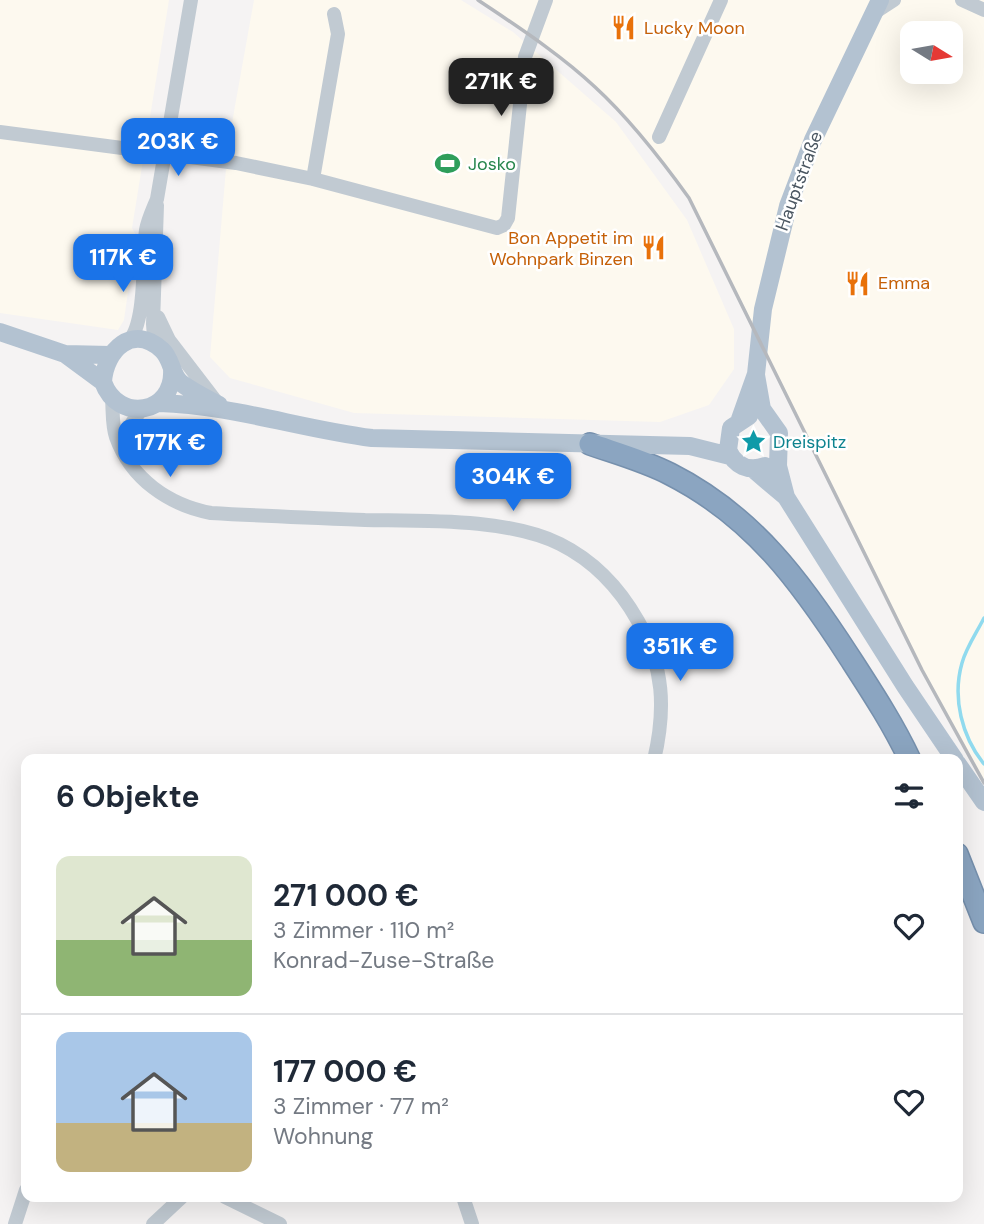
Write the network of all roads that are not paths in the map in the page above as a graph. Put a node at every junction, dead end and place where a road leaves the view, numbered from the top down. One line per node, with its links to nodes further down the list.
1 (191, 0): 11 (street)
2 (546, 0): 12 (street)
3 (721, 0): 10 (street)
4 (894, 0): 6 (street)
5 (962, 0): 7 (street)
6 (877, 6): 21 (main road, Hauptstraße)
7 (984, 10)
8 (334, 14): 12 (street)
9 (0, 132): 11 (street)
10 (659, 137)
11 (164, 152): 12 (street); 13 (street)
12 (313, 179)
13 (157, 199): 14 (street); 16 (street)
14 (156, 308): 17 (street); 25 (street)
15 (0, 332): 18 (main road)
16 (128, 342): 17 (main road); 19 (main road)
17 (161, 349): 20 (main road)
18 (65, 354): 19 (main road); 22 (main road)
19 (110, 355): 22 (main road)
20 (172, 369): 24 (main road); 25 (main road)
21 (755, 374): 27 (main road, Hauptstraße); 28 (main road, Hauptstraße)
22 (103, 382): 23 (main road)
23 (112, 399): 26 (main road); 31 (street)
24 (159, 403): 25 (main road); 26 (main road)
25 (223, 407): 29 (main road)
26 (141, 410): 31 (street)
27 (768, 420): 28 (main road); 32 (main road, Hauptstraße)
28 (735, 426): 30 (main road); 33 (main road, Hauptstraße)
29 (590, 444): 30 (main road); 37 (highway)
30 (690, 446): 33 (main road)
31 (122, 448): 36 (street)
32 (777, 454): 34 (main road); 35 (main road, Hauptstraße)
33 (730, 456): 34 (main road, Hauptstraße)
34 (753, 469): 35 (main road, Hauptstraße)
35 (786, 497): 38 (main road, Hauptstraße)
36 (656, 754)
37 (907, 754)
38 (951, 754)
39 (963, 771): 40 (main road, Hauptstraße)
40 (984, 802)
41 (963, 869): 42 (highway)
42 (984, 922)
43 (22, 1202): 47 (street)
44 (177, 1202): 48 (street)
45 (235, 1202): 49 (street)
46 (465, 1202): 50 (street)
47 (15, 1224)
48 (153, 1224)
49 (280, 1224)
50 (472, 1224)

